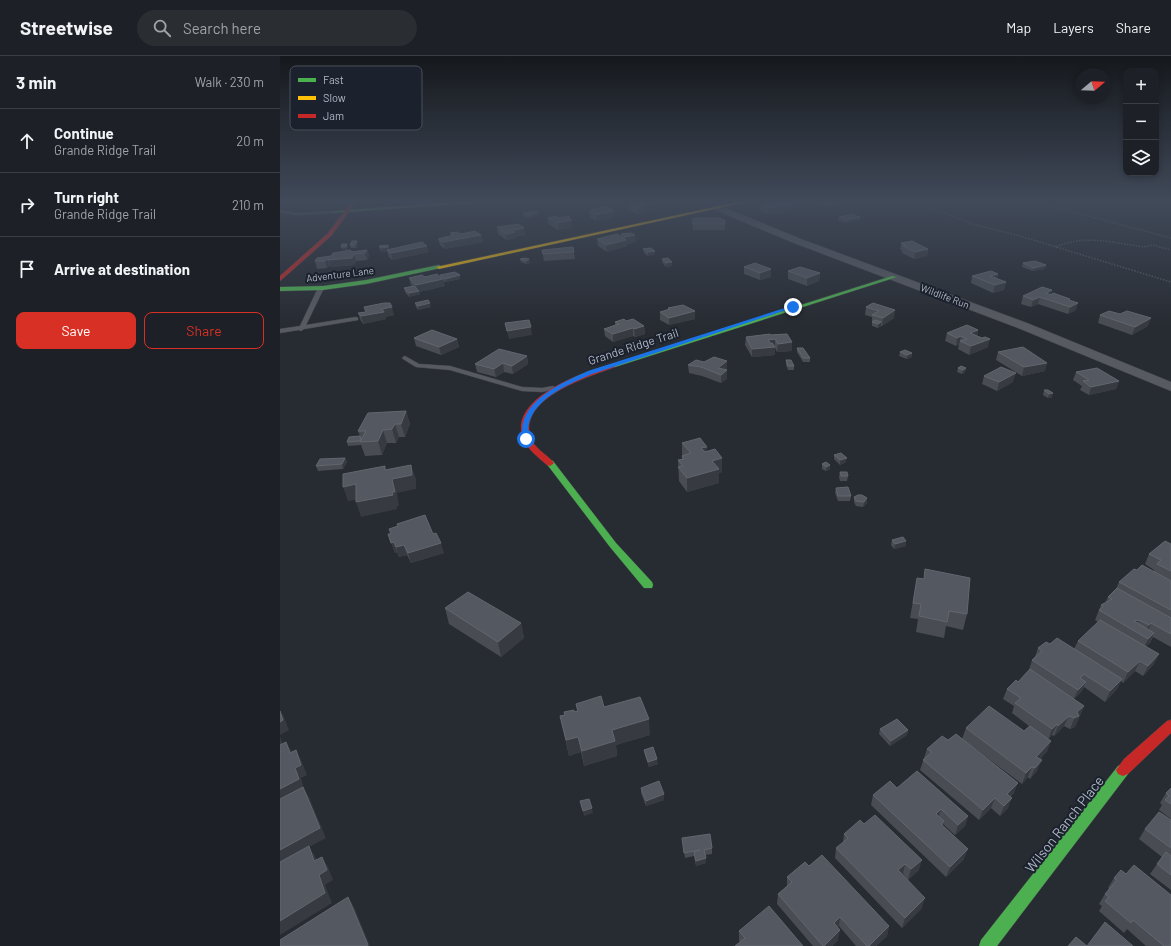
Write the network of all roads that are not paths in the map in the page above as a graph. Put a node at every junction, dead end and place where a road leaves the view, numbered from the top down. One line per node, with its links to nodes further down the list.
1 (321, 242): 5 (street)
2 (558, 242): 6 (street, Adventure Lane)
3 (797, 242): 4 (street, Wildlife Run)
4 (894, 277): 12 (street, Wildlife Run); 13 (street, Grande Ridge Trail)
5 (280, 279)
6 (321, 288): 7 (street, Adventure Lane); 9 (lane)
7 (280, 290)
8 (356, 319): 9 (lane)
9 (301, 329): 10 (lane)
10 (280, 331)
11 (405, 358): 13 (lane)
12 (1171, 387)
13 (558, 388): 14 (street, Grande Ridge Trail)
14 (648, 585)
15 (1171, 725): 16 (street, Wilson Ranch Place)
16 (987, 946)

